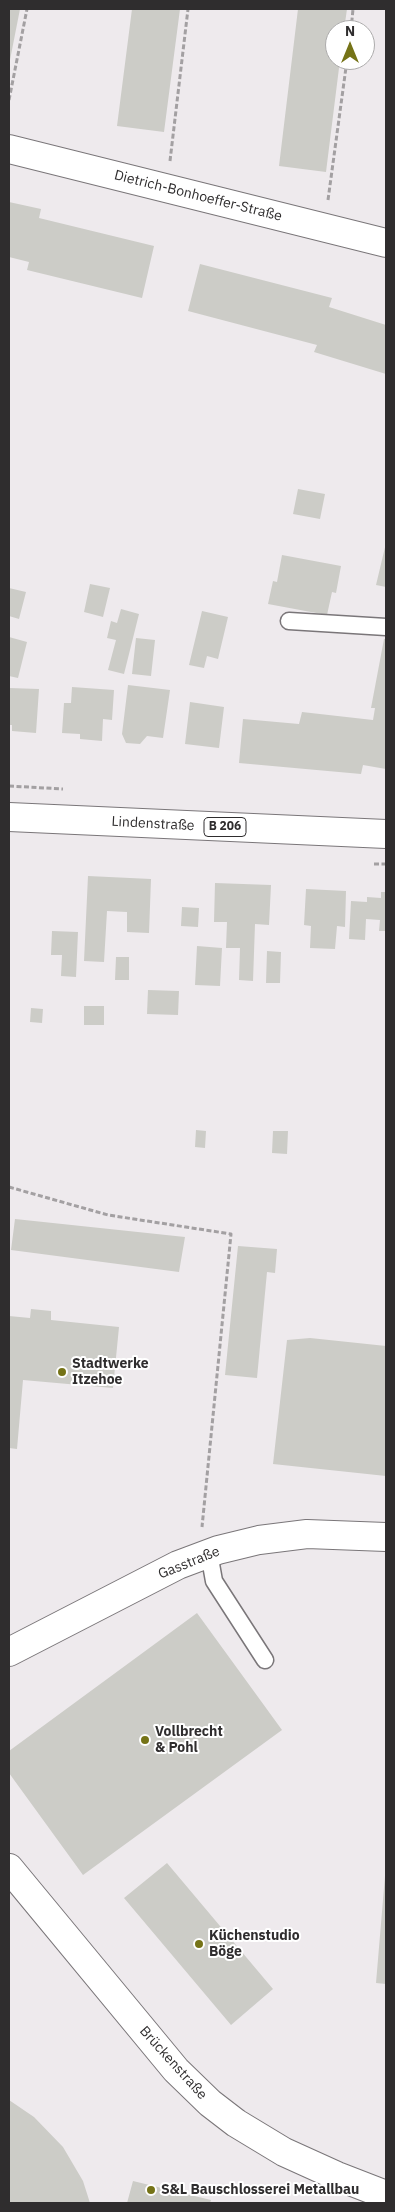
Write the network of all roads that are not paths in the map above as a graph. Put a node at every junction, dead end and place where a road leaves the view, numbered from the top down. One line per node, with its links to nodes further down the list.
1 (9, 150): 2 (street, Dietrich-Bonhoeffer-Straße)
2 (386, 243)
3 (289, 621): 4 (lane)
4 (386, 627)
5 (9, 817): 6 (street, Lindenstraße / B 206)
6 (386, 834)
7 (379, 1539): 8 (street, Gasstraße)
8 (204, 1555): 9 (street, Gasstraße); 10 (lane)
9 (9, 1652)
10 (265, 1660)
11 (9, 1868): 12 (street, Brückenstraße)
12 (386, 2195)

